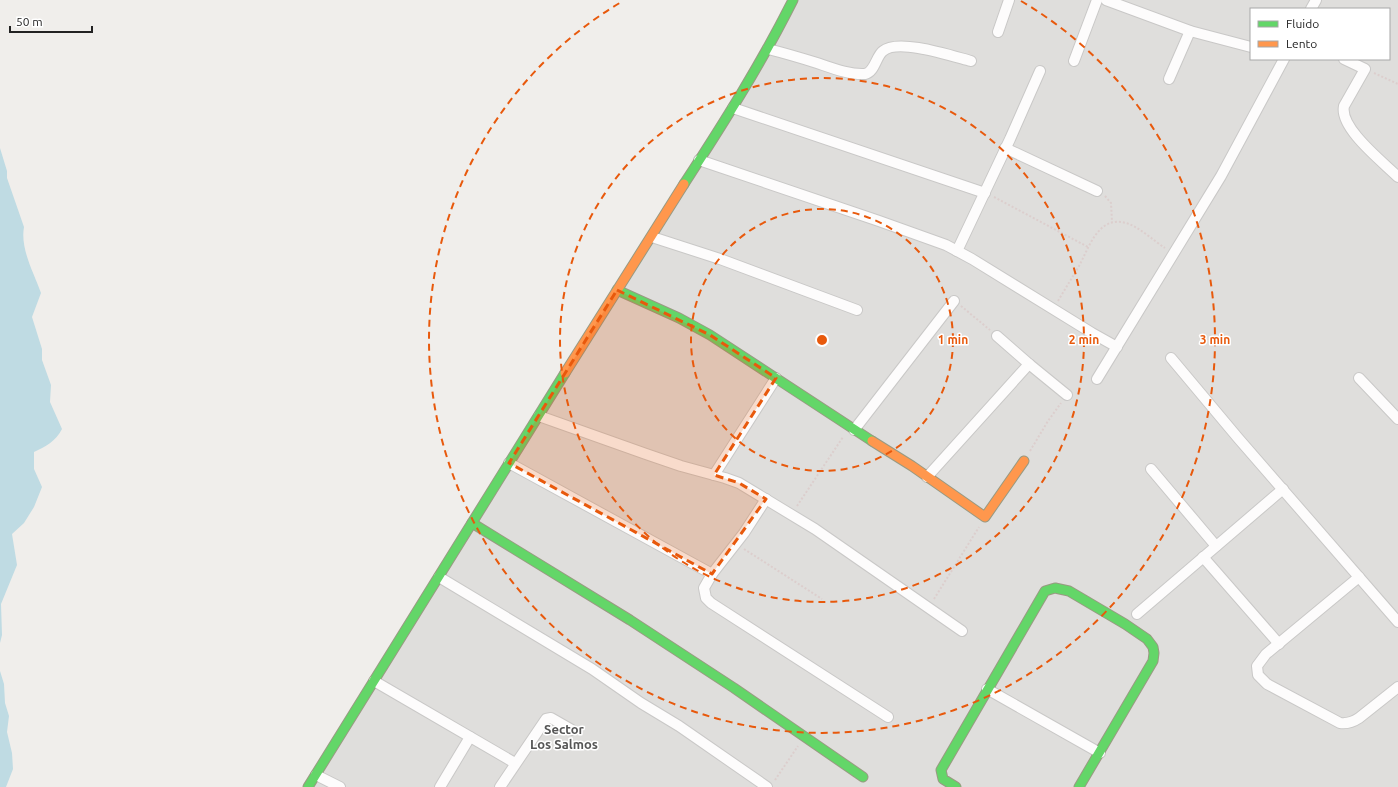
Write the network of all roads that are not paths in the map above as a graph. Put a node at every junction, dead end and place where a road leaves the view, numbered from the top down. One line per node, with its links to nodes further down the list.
1 (793, 0): 8 (street)
2 (1009, 0): 6 (street)
3 (1097, 0): 12 (street)
4 (1106, 0): 5 (street)
5 (1190, 31): 7 (street); 14 (street)
6 (998, 32)
7 (1250, 47)
8 (768, 48): 11 (street); 15 (street)
9 (1281, 60): 27 (street)
10 (1346, 60): 18 (street)
11 (971, 61)
12 (1074, 61)
13 (1040, 71): 16 (street)
14 (1169, 79)
15 (733, 108): 17 (street); 20 (street)
16 (1005, 148): 19 (street); 20 (street)
17 (699, 160): 21 (street); 22 (street)
18 (1398, 177)
19 (1097, 191)
20 (985, 193): 22 (street)
21 (652, 237): 23 (street); 25 (street)
22 (957, 251): 27 (street)
23 (617, 290): 30 (street); 34 (street)
24 (954, 301): 36 (street)
25 (857, 310)
26 (997, 336): 29 (street)
27 (1117, 347): 32 (street)
28 (1171, 358): 42 (street)
29 (1029, 364): 33 (street); 41 (street)
30 (776, 378): 36 (street); 40 (street)
31 (1359, 378): 35 (street)
32 (1097, 379)
33 (1066, 395)
34 (539, 416): 38 (street); 40 (street)
35 (1398, 419)
36 (852, 429): 41 (street)
37 (1024, 461): 41 (street)
38 (510, 462): 44 (street); 47 (street)
39 (1151, 469): 45 (street)
40 (714, 475): 43 (street)
41 (927, 476)
42 (1283, 489): 45 (street); 49 (street)
43 (766, 499): 47 (street); 52 (street)
44 (472, 523): 48 (street); 63 (street)
45 (1216, 546): 46 (street)
46 (1203, 557): 50 (street); 53 (street)
47 (712, 574): 57 (street)
48 (439, 577): 54 (street); 64 (street)
49 (1359, 577): 51 (street); 53 (street)
50 (1137, 614)
51 (1398, 622)
52 (962, 631)
53 (1279, 644): 55 (street)
54 (374, 681): 59 (street); 62 (street)
55 (1398, 687)
56 (987, 689): 60 (street); 60 (street); 69 (street)
57 (888, 717)
58 (572, 730): 61 (street)
59 (470, 737): 61 (street); 67 (street)
60 (1100, 753): 70 (street)
61 (516, 763): 68 (street)
62 (316, 775): 65 (street); 66 (street)
63 (863, 777)
64 (771, 784)
65 (308, 787)
66 (340, 787)
67 (440, 787)
68 (500, 787)
69 (956, 787)
70 (1079, 787)

